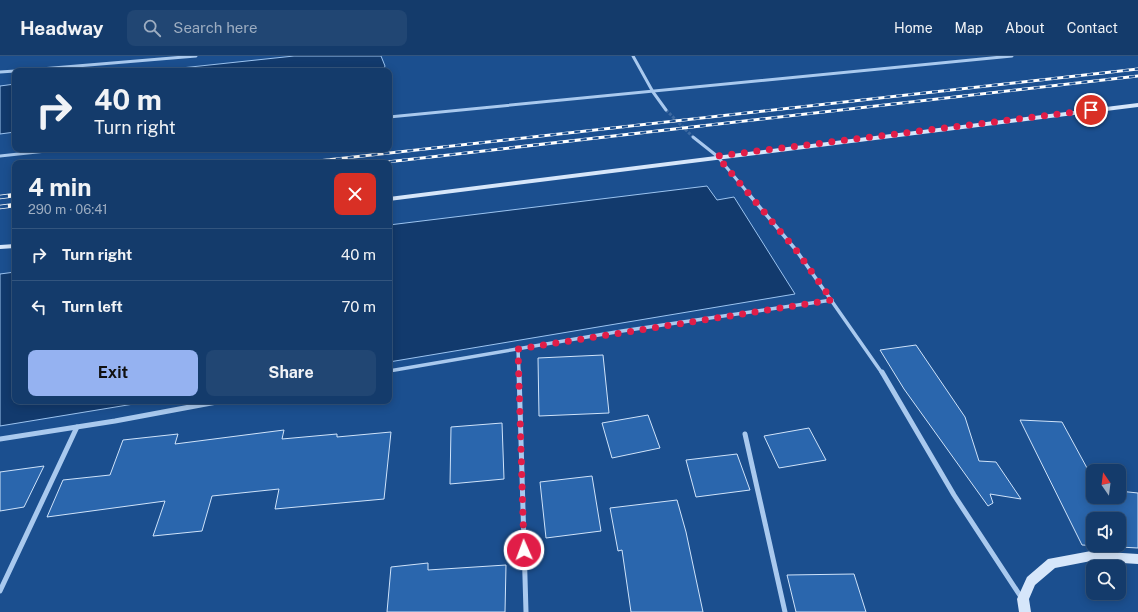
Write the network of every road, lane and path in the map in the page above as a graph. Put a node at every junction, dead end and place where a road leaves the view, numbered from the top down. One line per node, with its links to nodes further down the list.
1 (196, 56): 4 (street)
2 (633, 56): 7 (street)
3 (1012, 56): 7 (street)
4 (52, 68)
5 (12, 71): 6 (street)
6 (0, 72)
7 (653, 92): 9 (street); 10 (street)
8 (1138, 104): 14 (street)
9 (666, 110)
10 (392, 117)
11 (693, 137): 14 (street)
12 (37, 152): 13 (street)
13 (0, 156)
14 (717, 156): 15 (street); 18 (street)
15 (392, 199)
16 (12, 246): 17 (street)
17 (0, 247)
18 (832, 300): 19 (street); 27 (street)
19 (518, 349): 20 (street); 28 (street)
20 (392, 370)
21 (205, 404): 22 (street)
22 (77, 427): 24 (street); 26 (street)
23 (745, 434): 29 (street)
24 (0, 439)
25 (1138, 559): 27 (street)
26 (0, 591)
27 (1022, 599): 30 (street)
28 (526, 612)
29 (784, 612)
30 (1024, 612)

